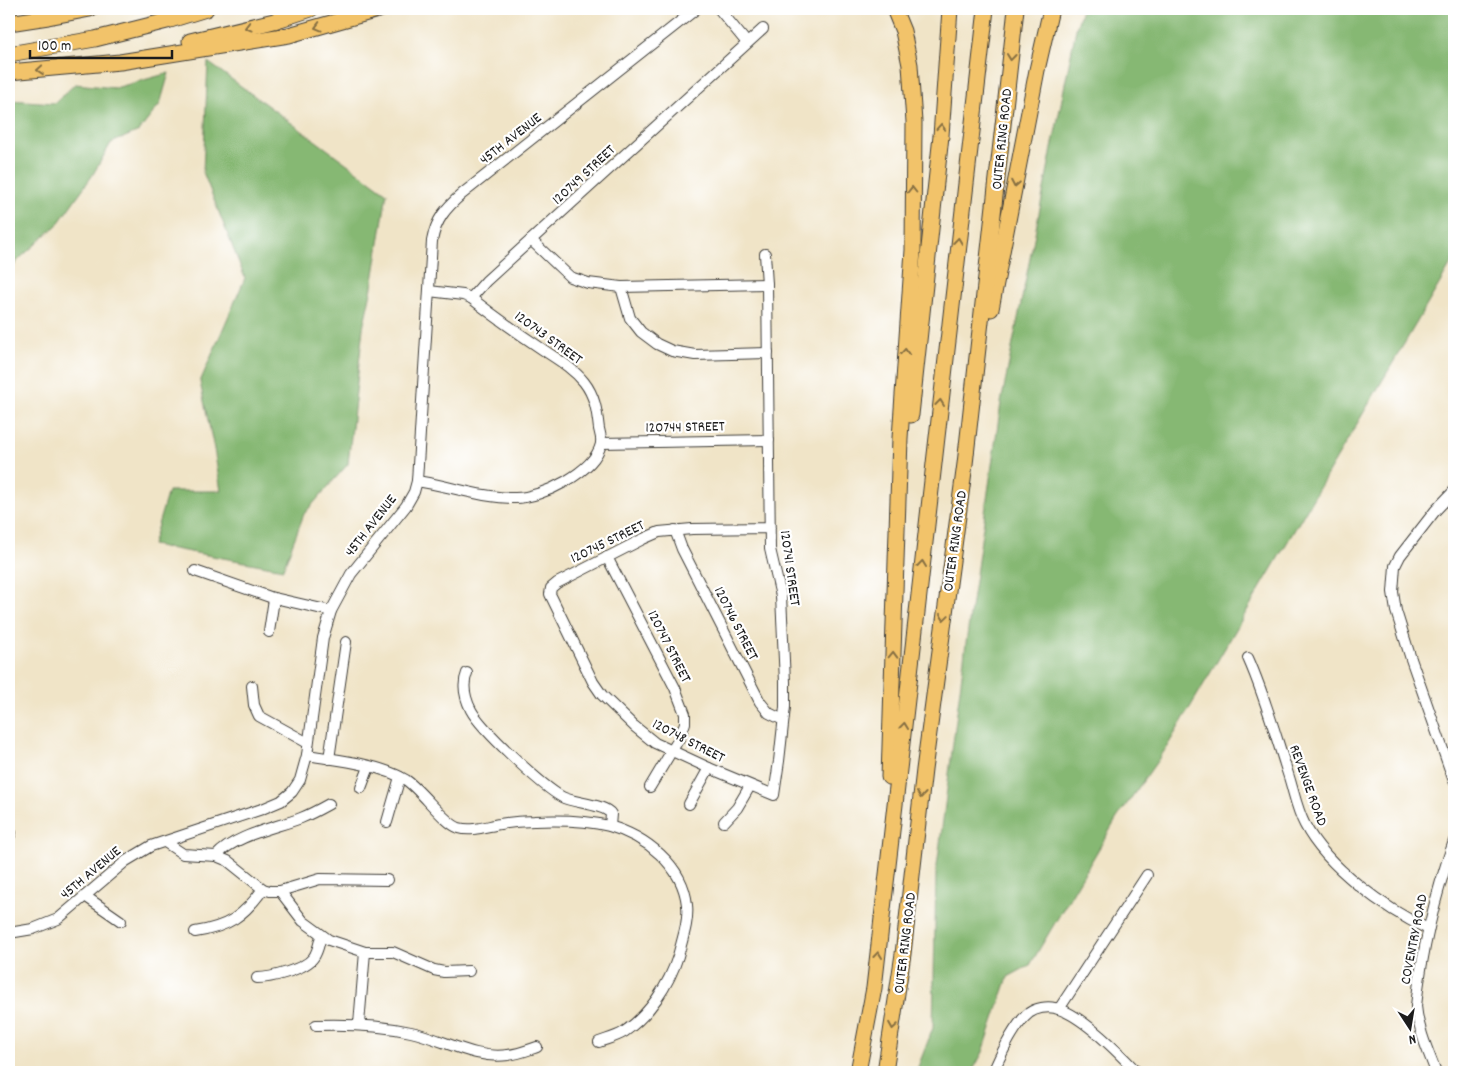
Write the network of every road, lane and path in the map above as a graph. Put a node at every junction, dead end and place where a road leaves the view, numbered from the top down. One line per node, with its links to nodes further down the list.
1 (90, 9): 13 (highway)
2 (206, 9): 16 (highway)
3 (311, 9): 17 (highway, one-way to 17)
4 (381, 9): 17 (highway, one-way to 17)
5 (696, 9): 24 (street, 45TH AVENUE)
6 (719, 9): 15 (street)
7 (894, 9): 34 (highway, one-way to 7)
8 (950, 9): 34 (highway, one-way to 8)
9 (986, 9): 71 (highway, OUTER RING ROAD, one-way to 9)
10 (1016, 9): 29 (highway, OUTER RING ROAD, one-way to 29)
11 (1051, 9): 19 (highway)
12 (1062, 9): 19 (highway)
13 (9, 23)
14 (763, 29): 15 (street, 120749 STREET)
15 (747, 43): 20 (street, 120749 STREET)
16 (9, 54)
17 (72, 67): 18 (highway, one-way to 18)
18 (9, 72)
19 (1024, 136): 29 (highway, one-way to 29)
20 (531, 240): 23 (street); 25 (street, 120749 STREET)
21 (765, 254): 22 (street, 120741 STREET)
22 (767, 284): 23 (street); 26 (street, 120741 STREET)
23 (621, 288): 26 (street)
24 (429, 291): 25 (street); 30 (street, 45TH AVENUE)
25 (472, 298): 28 (street, 120743 STREET)
26 (768, 353): 27 (street, 120741 STREET)
27 (769, 440): 28 (street, 120744 STREET); 32 (street, 120741 STREET)
28 (601, 443): 30 (street)
29 (964, 464): 86 (highway, OUTER RING ROAD, one-way to 86)
30 (417, 481): 39 (street, 45TH AVENUE)
31 (1454, 491): 53 (street)
32 (770, 528): 33 (street, 120745 STREET); 45 (street, 120741 STREET)
33 (675, 530): 35 (street, 120745 STREET); 45 (street, 120746 STREET)
34 (897, 541): 71 (highway, one-way to 34)
35 (608, 557): 37 (street, 120745 STREET); 47 (street, 120747 STREET)
36 (195, 571): 38 (street)
37 (551, 588): 47 (street, 120748 STREET)
38 (274, 599): 39 (street); 40 (street)
39 (331, 611): 46 (street, 45TH AVENUE)
40 (269, 632)
41 (346, 642): 49 (street)
42 (1248, 658): 73 (street, REVENGE ROAD)
43 (467, 673): 62 (street)
44 (252, 686): 46 (street)
45 (783, 720): 57 (street, 120741 STREET)
46 (308, 743): 48 (street, 45TH AVENUE)
47 (671, 750): 51 (street, 120748 STREET); 55 (street, 120747 STREET)
48 (307, 755): 49 (street); 64 (street, 45TH AVENUE)
49 (329, 759): 50 (street)
50 (369, 767): 52 (street); 56 (street)
51 (709, 768): 54 (street, 120748 STREET); 59 (street)
52 (400, 777): 60 (street); 62 (street)
53 (1454, 781)
54 (750, 786): 57 (street, 120748 STREET); 61 (street)
55 (650, 787)
56 (361, 788)
57 (774, 795)
58 (329, 804): 65 (street)
59 (689, 804)
60 (387, 822)
61 (724, 822)
62 (610, 826): 83 (street)
63 (1454, 841): 73 (street, COVENTRY ROAD)
64 (165, 842): 65 (street); 70 (street, 45TH AVENUE)
65 (216, 856): 68 (street)
66 (1147, 875): 80 (street)
67 (386, 880): 69 (street)
68 (262, 889): 69 (street); 74 (street)
69 (280, 891): 76 (street)
70 (85, 896): 72 (street); 75 (street, 45TH AVENUE)
71 (885, 896): 85 (highway, OUTER RING ROAD, one-way to 71)
72 (120, 921)
73 (1428, 929): 89 (street, COVENTRY ROAD)
74 (195, 932)
75 (9, 933)
76 (321, 936): 77 (street); 79 (street)
77 (365, 952): 78 (street); 81 (street)
78 (469, 972)
79 (257, 978)
80 (1059, 1009): 87 (street); 88 (street)
81 (360, 1024): 82 (street); 84 (street)
82 (316, 1025)
83 (599, 1042)
84 (537, 1047)
85 (858, 1072)
86 (886, 1072)
87 (993, 1072)
88 (1137, 1072)
89 (1436, 1072)

